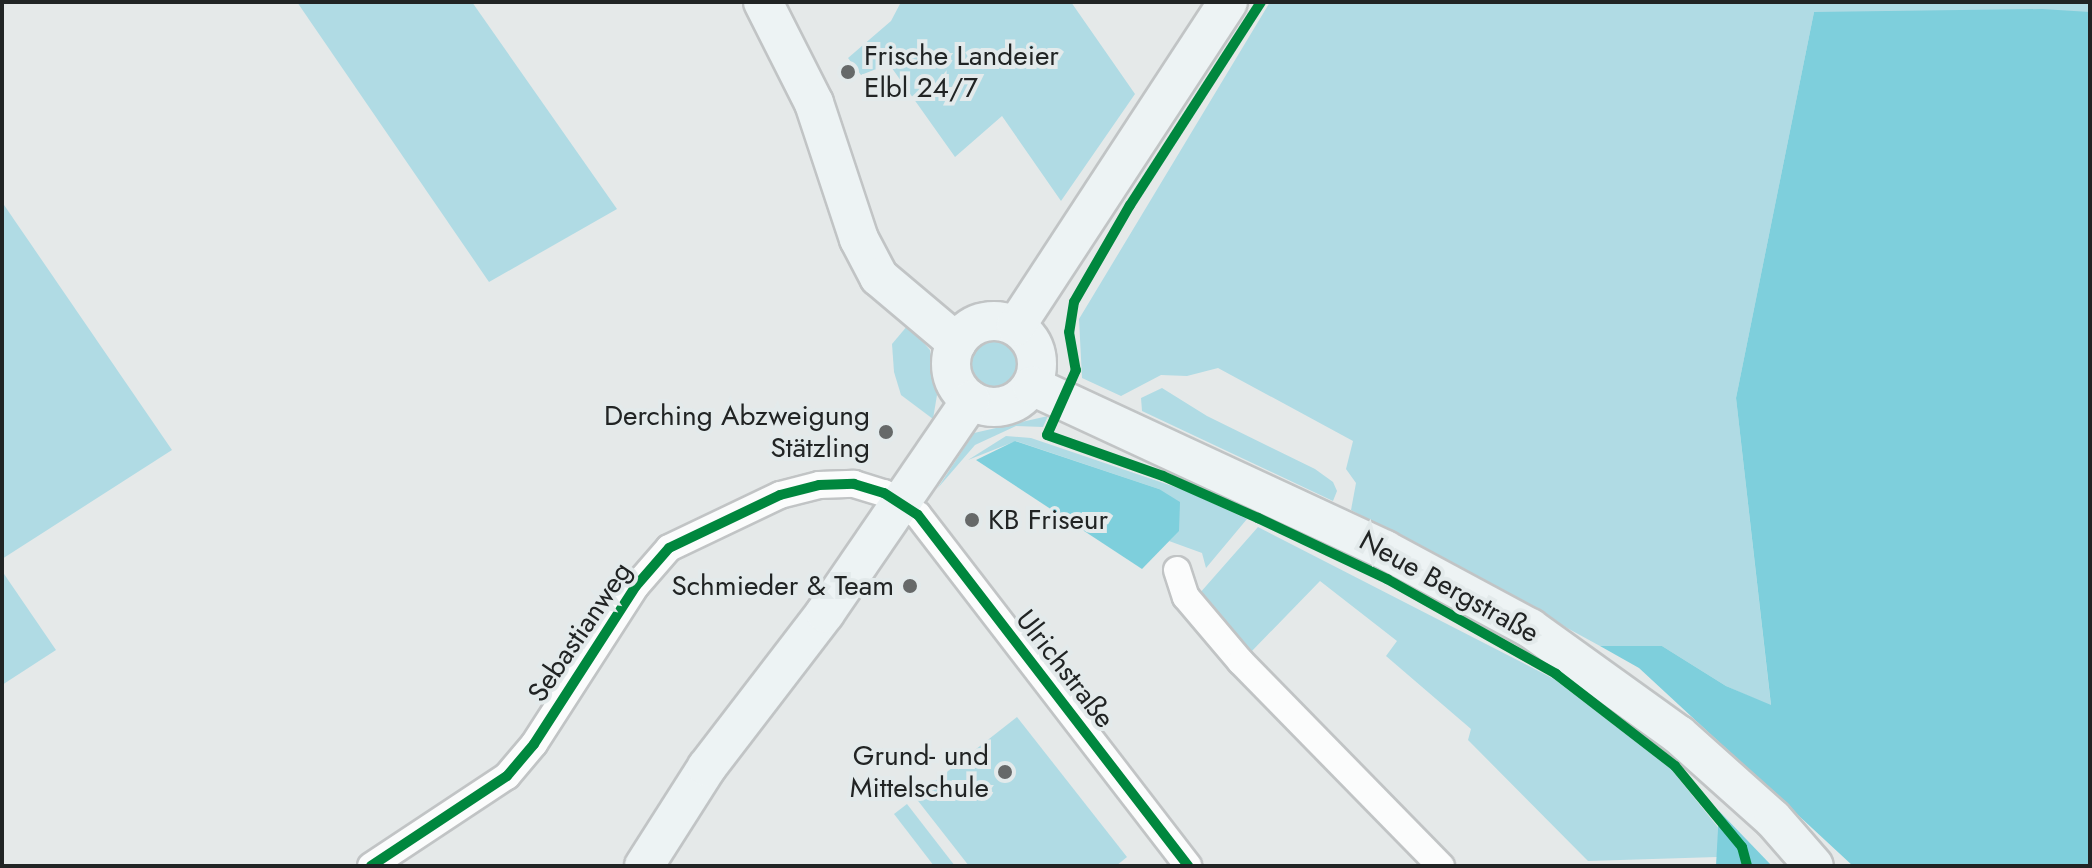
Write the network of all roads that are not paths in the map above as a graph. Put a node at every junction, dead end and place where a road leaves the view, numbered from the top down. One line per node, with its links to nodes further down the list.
1 (763, 2): 4 (main road)
2 (1228, 2): 3 (main road)
3 (1016, 326): 4 (main road); 5 (main road)
4 (957, 343): 6 (main road)
5 (1032, 386): 6 (main road); 13 (main road, Neue Bergstraße)
6 (971, 400): 7 (main road)
7 (903, 503): 9 (street, Sebastianweg); 10 (main road); 11 (street, Ulrichstraße)
8 (1177, 570): 12 (street)
9 (371, 866)
10 (644, 866)
11 (1188, 866)
12 (1441, 866)
13 (1814, 866)

